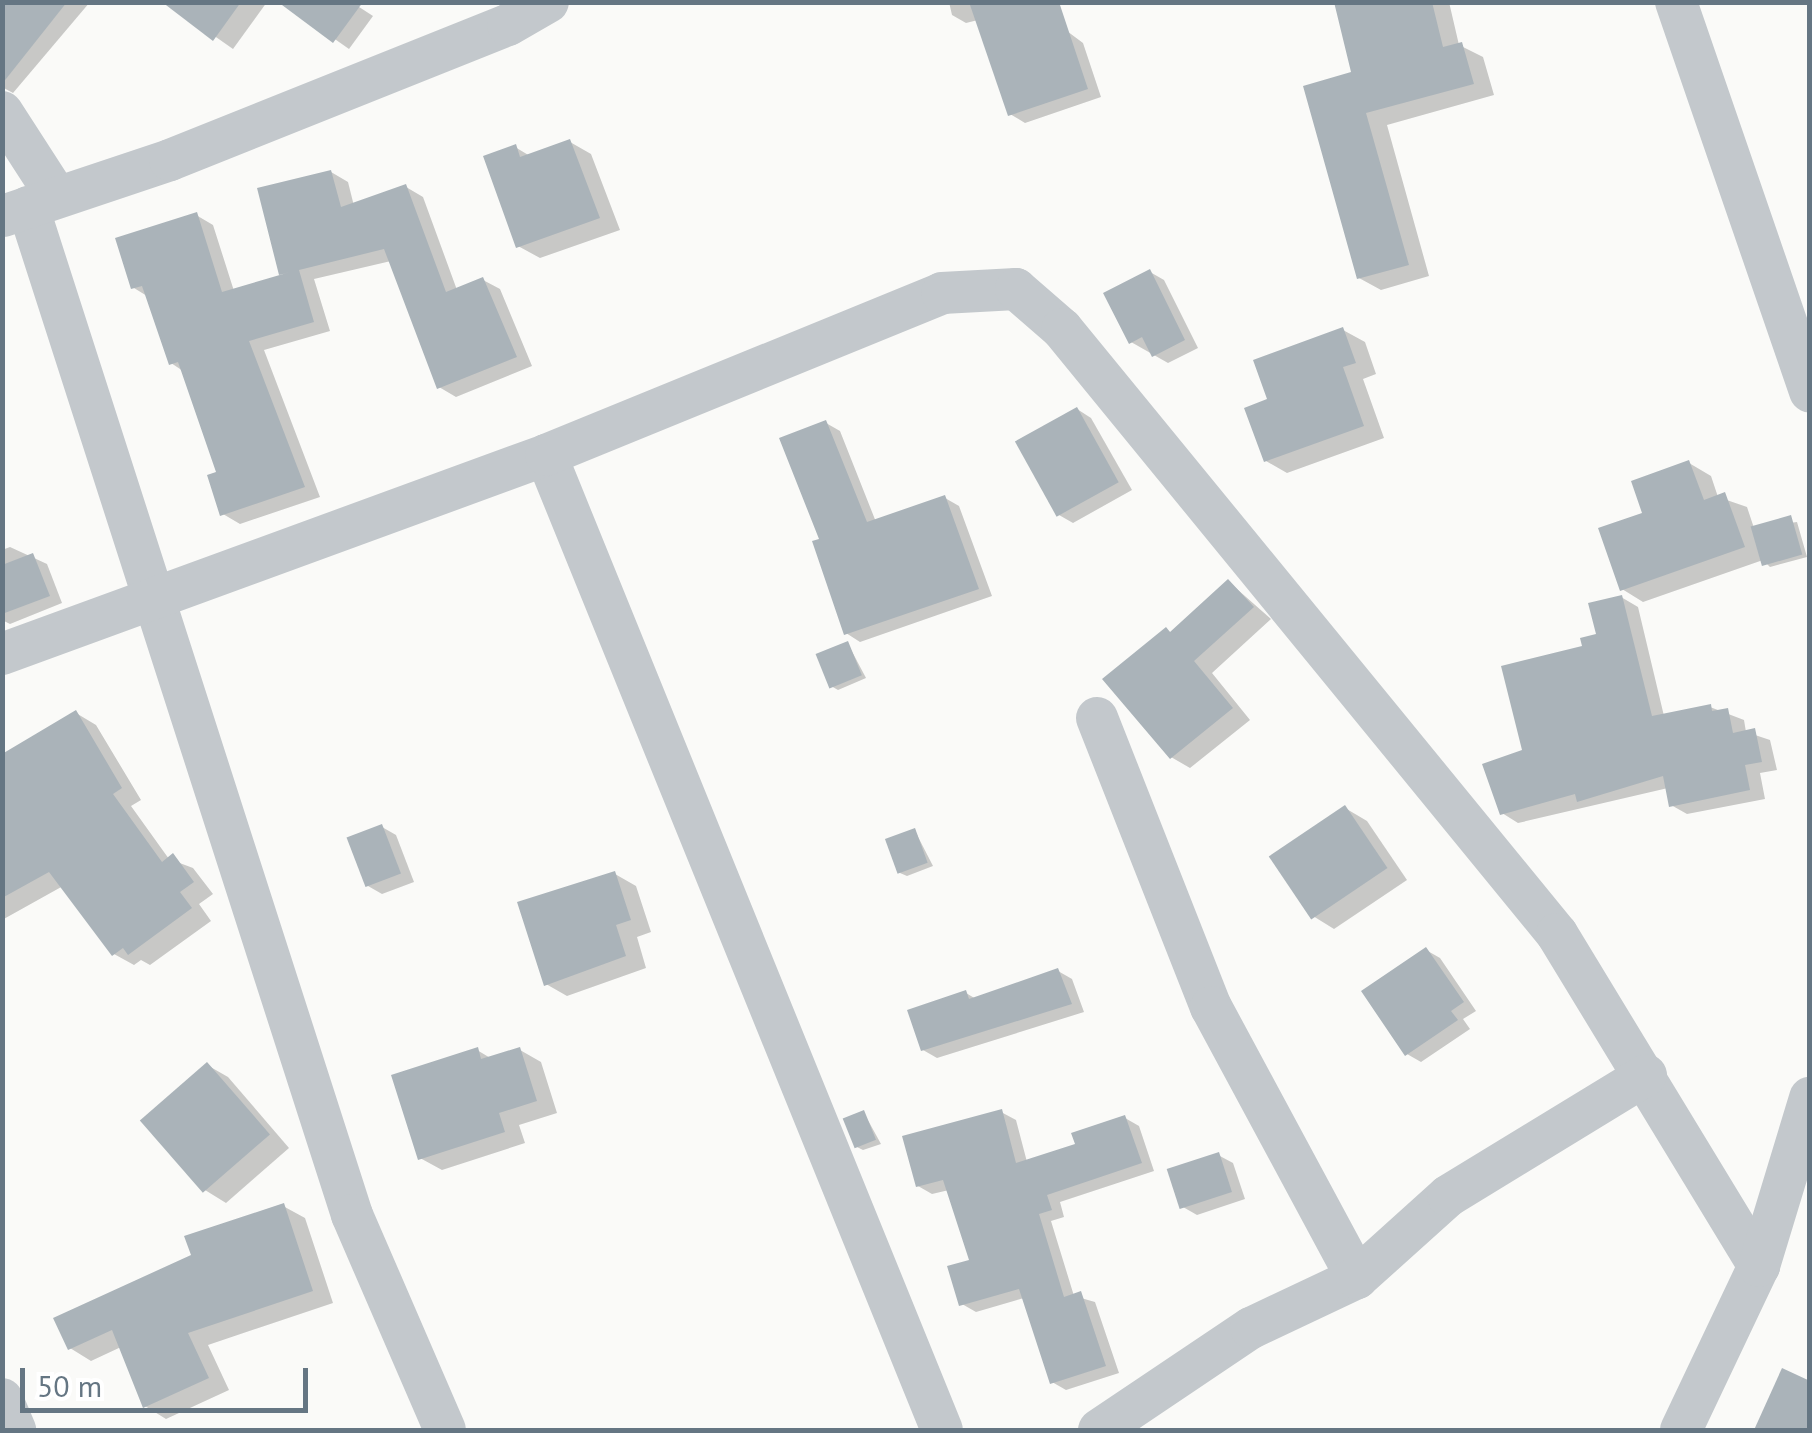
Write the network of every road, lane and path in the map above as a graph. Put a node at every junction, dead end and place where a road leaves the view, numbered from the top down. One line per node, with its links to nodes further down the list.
1 (548, 2): 3 (street)
2 (1676, 2): 6 (street)
3 (504, 14): 5 (street)
4 (2, 112): 5 (street)
5 (29, 207): 8 (street)
6 (1810, 392)
7 (546, 455): 8 (street); 11 (street); 18 (street)
8 (158, 597): 9 (street); 17 (street)
9 (2, 654)
10 (1097, 718): 14 (street)
11 (1646, 1075): 13 (street); 14 (street)
12 (1810, 1098): 13 (street)
13 (1759, 1266): 20 (street)
14 (1358, 1278): 19 (street)
15 (2, 1399): 16 (street)
16 (14, 1430)
17 (444, 1430)
18 (942, 1430)
19 (1100, 1430)
20 (1680, 1430)

